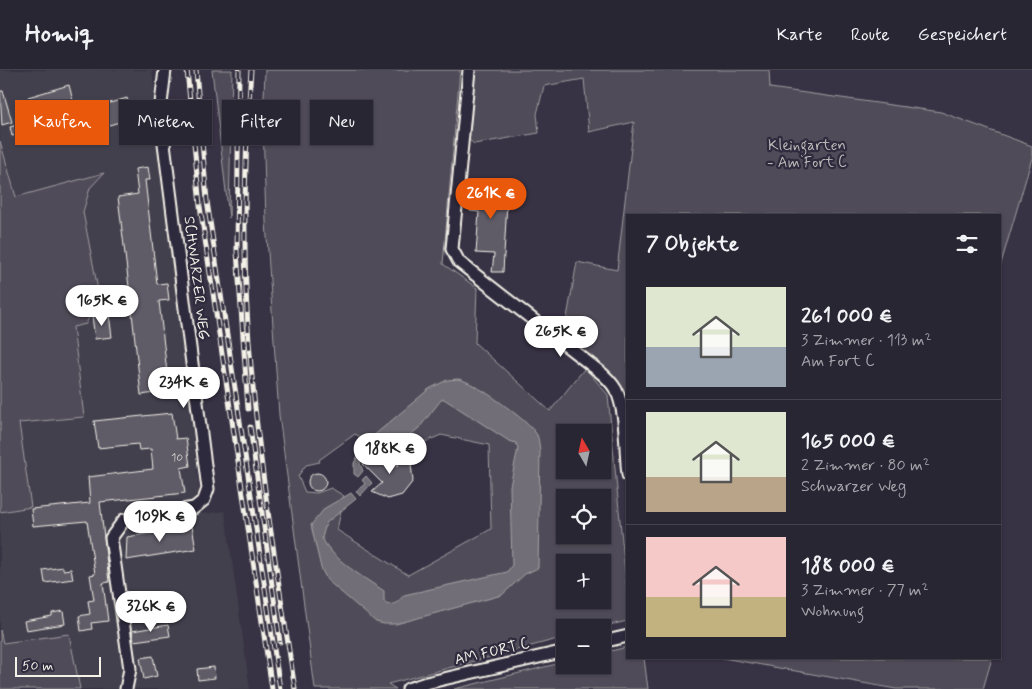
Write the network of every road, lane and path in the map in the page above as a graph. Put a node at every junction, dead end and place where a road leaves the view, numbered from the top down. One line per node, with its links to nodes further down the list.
1 (165, 70): 7 (street, SCHWARZER WEG)
2 (469, 70): 3 (street)
3 (626, 456)
4 (626, 636): 5 (street)
5 (611, 640)
6 (556, 653): 8 (street, AM FORT C)
7 (126, 689)
8 (408, 689)

